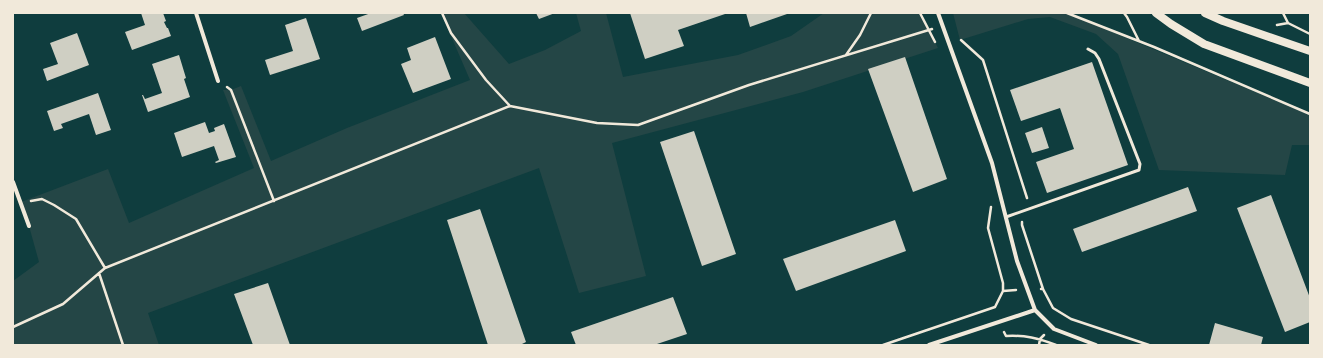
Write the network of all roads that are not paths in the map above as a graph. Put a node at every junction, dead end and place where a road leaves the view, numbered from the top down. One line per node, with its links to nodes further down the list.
1 (196, 13): 7 (street)
2 (938, 13): 10 (street)
3 (1156, 13): 8 (main road)
4 (1205, 13): 6 (main road)
5 (1088, 49): 10 (lane)
6 (1310, 51)
7 (218, 81)
8 (1310, 83)
9 (13, 182): 11 (street)
10 (1006, 217): 12 (street)
11 (30, 226)
12 (1035, 310): 13 (street); 14 (street)
13 (929, 345)
14 (1096, 345)

